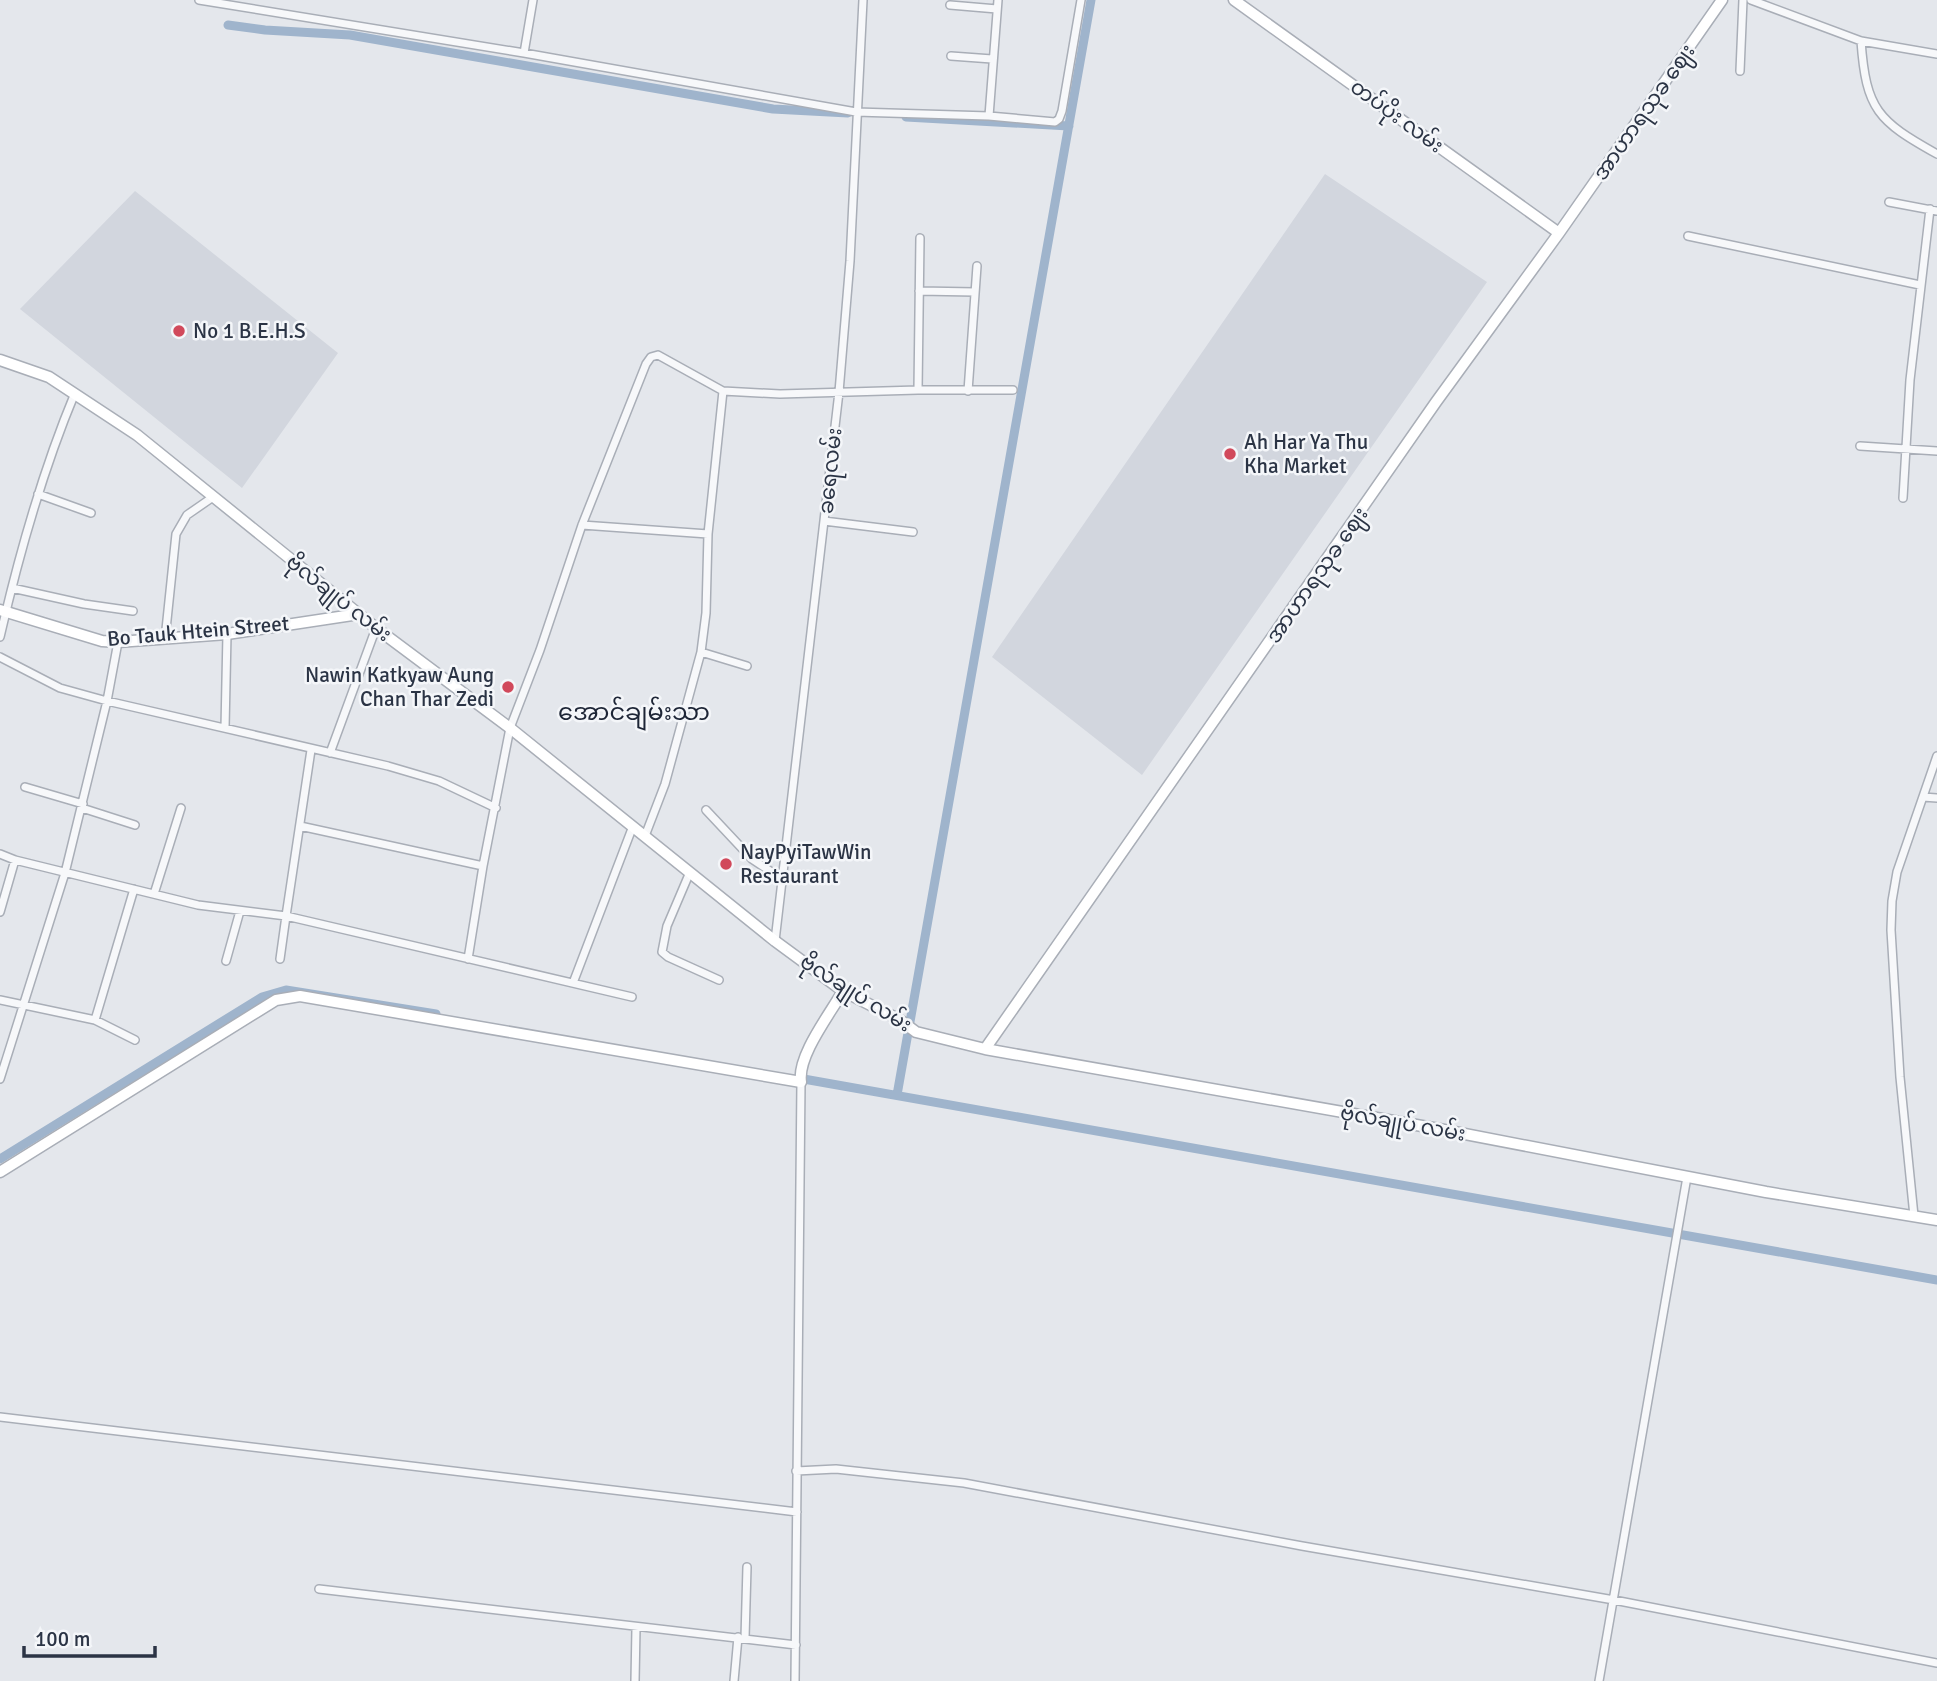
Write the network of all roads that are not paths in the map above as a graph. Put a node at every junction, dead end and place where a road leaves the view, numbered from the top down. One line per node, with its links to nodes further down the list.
1 (198, 0): 10 (street)
2 (533, 0): 14 (street)
3 (863, 0): 19 (street, ခရေလမ်း)
4 (998, 0): 12 (street)
5 (1081, 0): 20 (street)
6 (1234, 0): 24 (street, တပ်ပိုး လမ်း)
7 (1722, 0): 24 (street, အာဟာရသုခ ဈေး)
8 (1743, 0): 18 (street)
9 (1751, 0): 13 (street)
10 (240, 3): 14 (street)
11 (950, 5): 12 (street)
12 (997, 9): 17 (street)
13 (1861, 41): 15 (street); 21 (street)
14 (524, 53): 19 (street)
15 (1937, 54)
16 (951, 56): 17 (street)
17 (992, 59): 20 (street)
18 (1740, 71)
19 (856, 112): 20 (street); 36 (street, ခရေလမ်း)
20 (989, 116)
21 (1937, 154)
22 (1889, 202): 23 (street)
23 (1934, 210): 28 (street)
24 (1559, 233): 101 (street, အာဟာရသုခ ဈေး)
25 (1688, 236): 28 (street)
26 (920, 238): 29 (street)
27 (977, 266): 30 (street)
28 (1920, 285): 39 (street)
29 (919, 290): 30 (street); 32 (street)
30 (975, 292): 35 (street)
31 (0, 360): 37 (street, ဗိုလ်ချုပ် လမ်း)
32 (918, 390): 35 (street); 36 (street)
33 (1013, 390): 35 (street)
34 (723, 391): 36 (street); 46 (street); 48 (street)
35 (968, 391)
36 (838, 392): 45 (street, ခရေလမ်း)
37 (76, 393): 41 (street); 42 (street, ဗိုလ်ချုပ် လမ်း)
38 (1860, 446): 39 (street)
39 (1906, 449): 40 (street); 43 (street)
40 (1937, 451)
41 (38, 494): 44 (street); 49 (street)
42 (213, 497): 52 (street, ဗိုလ်ချုပ် လမ်း); 56 (street)
43 (1903, 498)
44 (90, 513)
45 (824, 521): 47 (street); 83 (street, ခရေလမ်း)
46 (582, 526): 48 (street); 63 (street)
47 (913, 532)
48 (708, 534): 58 (street)
49 (12, 589): 50 (street); 51 (street)
50 (3, 611): 55 (street); 57 (street, Bo Tauk Htein Street)
51 (133, 611)
52 (359, 614): 53 (street, ဗိုလ်ချုပ် လမ်း); 54 (street, Bo Tauk Htein Street)
53 (376, 628): 63 (street, ဗိုလ်ချုပ် လမ်း); 65 (street)
54 (227, 634): 56 (street, Bo Tauk Htein Street); 62 (street)
55 (0, 637)
56 (165, 639): 57 (street, Bo Tauk Htein Street)
57 (118, 642): 61 (street)
58 (701, 652): 60 (street); 77 (street)
59 (0, 657): 61 (street)
60 (747, 666)
61 (107, 701): 62 (street); 70 (street)
62 (226, 728): 64 (street)
63 (510, 728): 72 (street); 76 (street, ဗိုလ်ချုပ် လမ်း)
64 (311, 750): 65 (street); 75 (street)
65 (330, 753): 72 (street)
66 (1937, 756): 68 (street)
67 (25, 787): 70 (street)
68 (1923, 797): 69 (street); 106 (street)
69 (1937, 798)
70 (82, 806): 74 (street); 82 (street)
71 (181, 808): 85 (street)
72 (496, 808): 80 (street)
73 (706, 810): 83 (street)
74 (135, 825)
75 (300, 826): 80 (street); 88 (street)
76 (633, 826): 77 (street, ဗိုလ်ချုပ် လမ်း); 94 (street)
77 (645, 835): 81 (street, ဗိုလ်ချုပ် လမ်း)
78 (0, 854): 79 (street)
79 (15, 860): 82 (street); 87 (street)
80 (483, 866): 91 (street)
81 (690, 872): 89 (street, ဗိုလ်ချုပ် လမ်း); 93 (street)
82 (65, 873): 84 (street); 98 (street)
83 (782, 879): 89 (street, ခရေလမ်း)
84 (134, 889): 85 (street); 99 (street)
85 (153, 894): 86 (street)
86 (240, 911): 88 (street); 92 (street)
87 (0, 912)
88 (286, 916): 90 (street); 91 (street)
89 (775, 941): 95 (street, ဗိုလ်ချုပ် လမ်း)
90 (281, 959)
91 (468, 959): 94 (street)
92 (226, 961)
93 (719, 980)
94 (573, 984): 96 (street)
95 (843, 991): 101 (street, ဗိုလ်ချုပ် လမ်း); 103 (street)
96 (632, 997)
97 (0, 1000): 98 (street)
98 (23, 1004): 99 (street); 102 (street)
99 (95, 1020): 100 (street)
100 (135, 1040)
101 (985, 1049): 105 (street, ဗိုလ်ချုပ် လမ်း)
102 (0, 1079)
103 (801, 1079): 104 (street); 109 (street)
104 (0, 1172)
105 (1687, 1177): 106 (street, ဗိုလ်ချုပ် လမ်း); 113 (street)
106 (1914, 1216): 107 (street, ဗိုလ်ချုပ် လမ်း)
107 (1937, 1220)
108 (0, 1417): 110 (street)
109 (796, 1471): 110 (street); 113 (street)
110 (797, 1512): 116 (street)
111 (747, 1567): 115 (street)
112 (319, 1589): 114 (street)
113 (1614, 1600): 117 (street); 121 (street)
114 (636, 1628): 115 (street); 118 (street)
115 (741, 1637): 116 (street); 119 (street)
116 (796, 1645): 120 (street)
117 (1937, 1663)
118 (635, 1681)
119 (734, 1681)
120 (795, 1681)
121 (1599, 1681)

